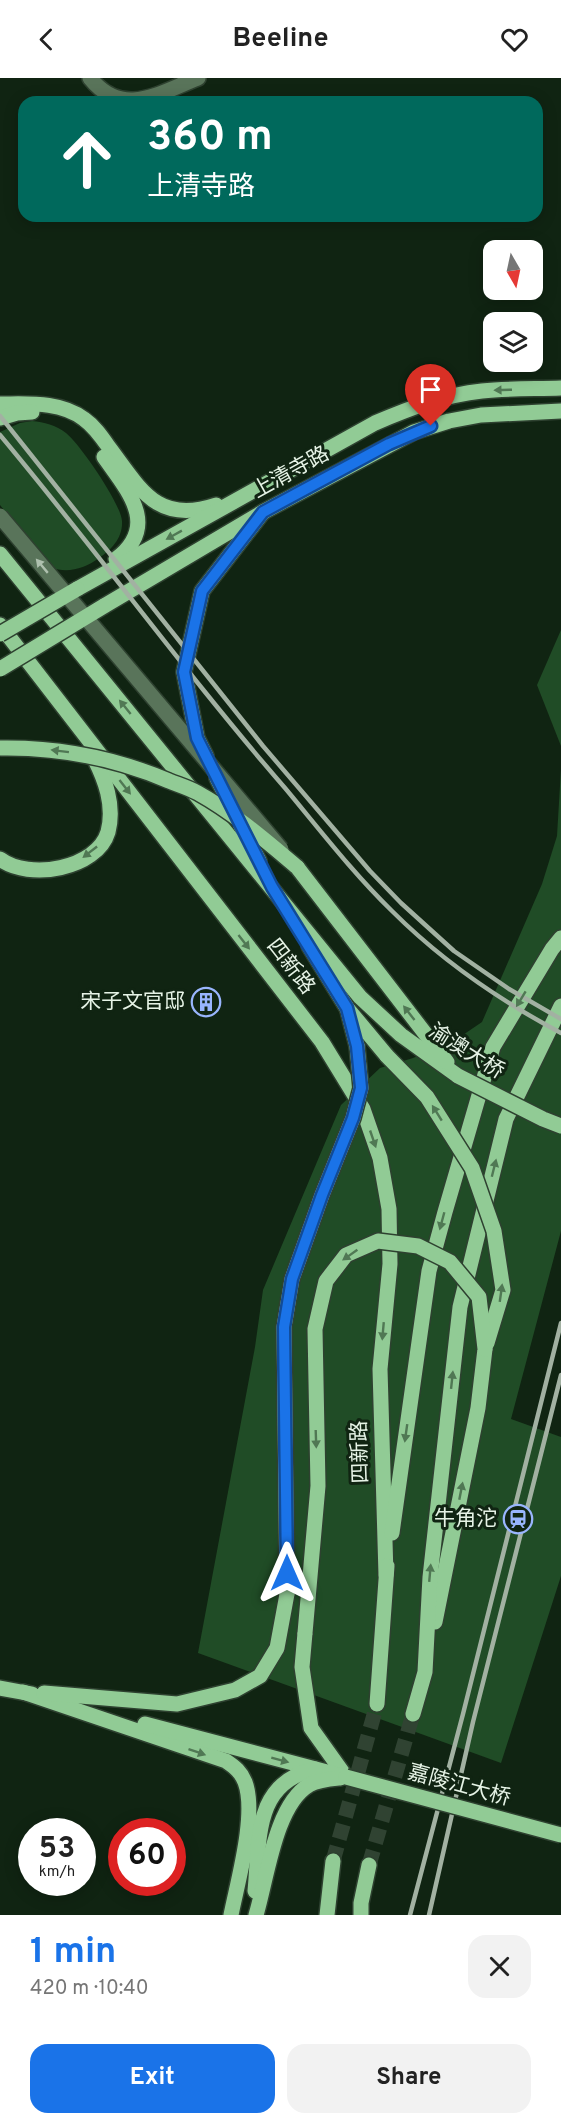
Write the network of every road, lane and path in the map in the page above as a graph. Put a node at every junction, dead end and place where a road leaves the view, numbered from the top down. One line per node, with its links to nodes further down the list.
1 (90, 78): 3 (street)
2 (198, 78): 4 (street)
3 (112, 96)
4 (152, 96)
5 (561, 388): 9 (main road, 上清寺路, one-way to 9)
6 (0, 404): 9 (main road)
7 (561, 411): 10 (main road, 上清寺路)
8 (0, 418): 13 (main road)
9 (282, 475): 13 (main road, 上清寺路, one-way to 13)
10 (263, 512): 16 (main road, 上清寺路, bridge); 21 (main road)
11 (0, 516): 20 (street, one-way to 11, bridge)
12 (0, 554): 21 (main road, 四新路, one-way to 12)
13 (77, 589): 15 (main road, 上清寺路, bridge)
14 (0, 625): 17 (main road, 四新路)
15 (0, 634)
16 (0, 669)
17 (76, 724): 19 (main road, one-way to 19); 29 (main road, 四新路, one-way to 29)
18 (0, 748): 20 (main road, one-way to 18, bridge)
19 (0, 859)
20 (297, 867): 26 (main road, one-way to 20)
21 (272, 887): 23 (main road, 四新路); 25 (main road)
22 (556, 943): 29 (main road, one-way to 29)
23 (360, 997): 26 (main road, 渝澳大桥)
24 (561, 1006): 30 (main road, one-way to 24)
25 (347, 1008): 28 (main road, one-way to 25, bridge); 32 (main road, bridge)
26 (458, 1076): 27 (main road, 渝澳大桥, bridge)
27 (561, 1126)
28 (485, 1349): 30 (main road, one-way to 28); 36 (main road, one-way to 36, bridge)
29 (386, 1575): 33 (main road)
30 (425, 1672): 34 (main road)
31 (0, 1688): 32 (main road)
32 (23, 1692): 35 (main road, 嘉陵江大桥, one-way to 35); 40 (main road, one-way to 40)
33 (377, 1704)
34 (412, 1714)
35 (315, 1769): 36 (main road, 嘉陵江大桥); 41 (main road)
36 (346, 1777): 37 (main road, 嘉陵江大桥, bridge); 41 (main road)
37 (561, 1835)
38 (333, 1861): 42 (main road)
39 (369, 1865): 43 (main road)
40 (231, 1915)
41 (254, 1915)
42 (327, 1915)
43 (362, 1915)

